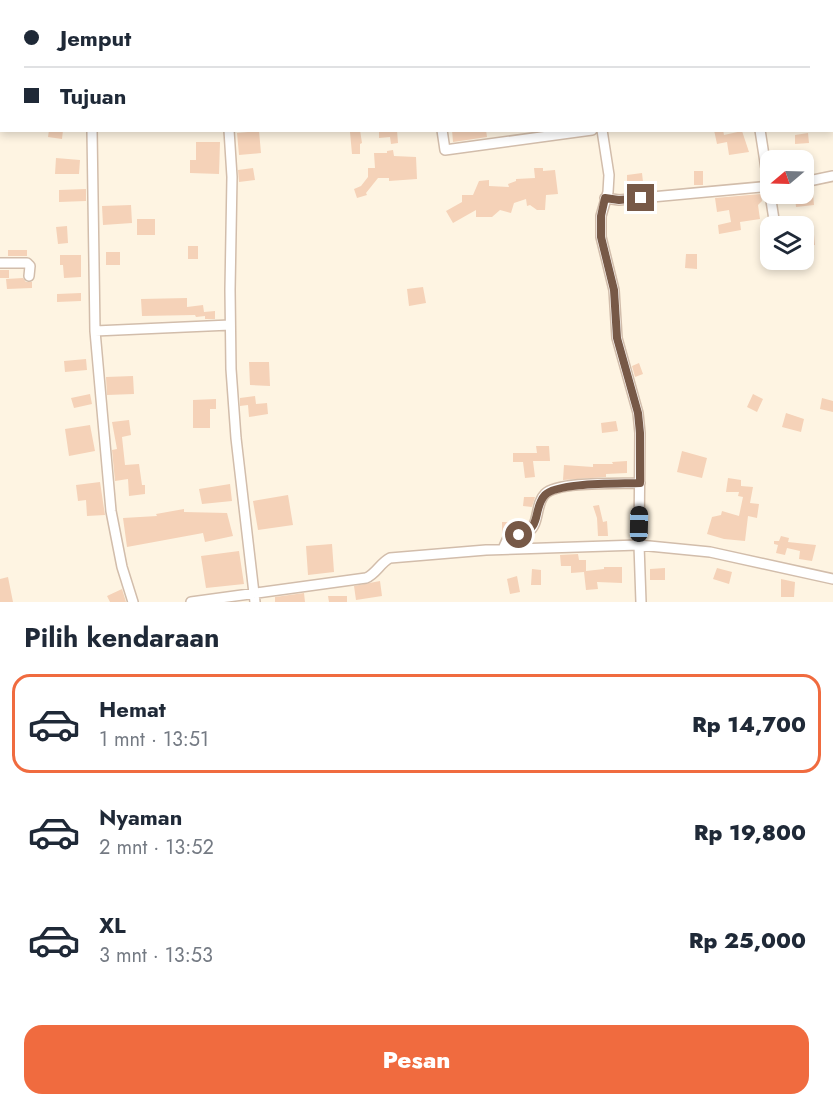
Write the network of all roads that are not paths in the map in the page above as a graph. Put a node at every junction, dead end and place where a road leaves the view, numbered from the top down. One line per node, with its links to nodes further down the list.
1 (92, 132): 15 (street)
2 (229, 132): 14 (street)
3 (442, 132): 4 (street)
4 (577, 132)
5 (602, 132): 11 (street)
6 (760, 132): 7 (street)
7 (764, 150)
8 (833, 176): 9 (street)
9 (814, 180)
10 (760, 187): 11 (street)
11 (605, 198): 16 (street)
12 (0, 264): 13 (street)
13 (29, 276)
14 (231, 325): 15 (street); 20 (street)
15 (95, 331): 21 (street)
16 (640, 483): 17 (street); 18 (street)
17 (639, 545): 18 (street); 19 (street); 23 (street)
18 (503, 549): 20 (street)
19 (833, 579)
20 (255, 597): 22 (street)
21 (133, 602)
22 (191, 602)
23 (641, 602)

